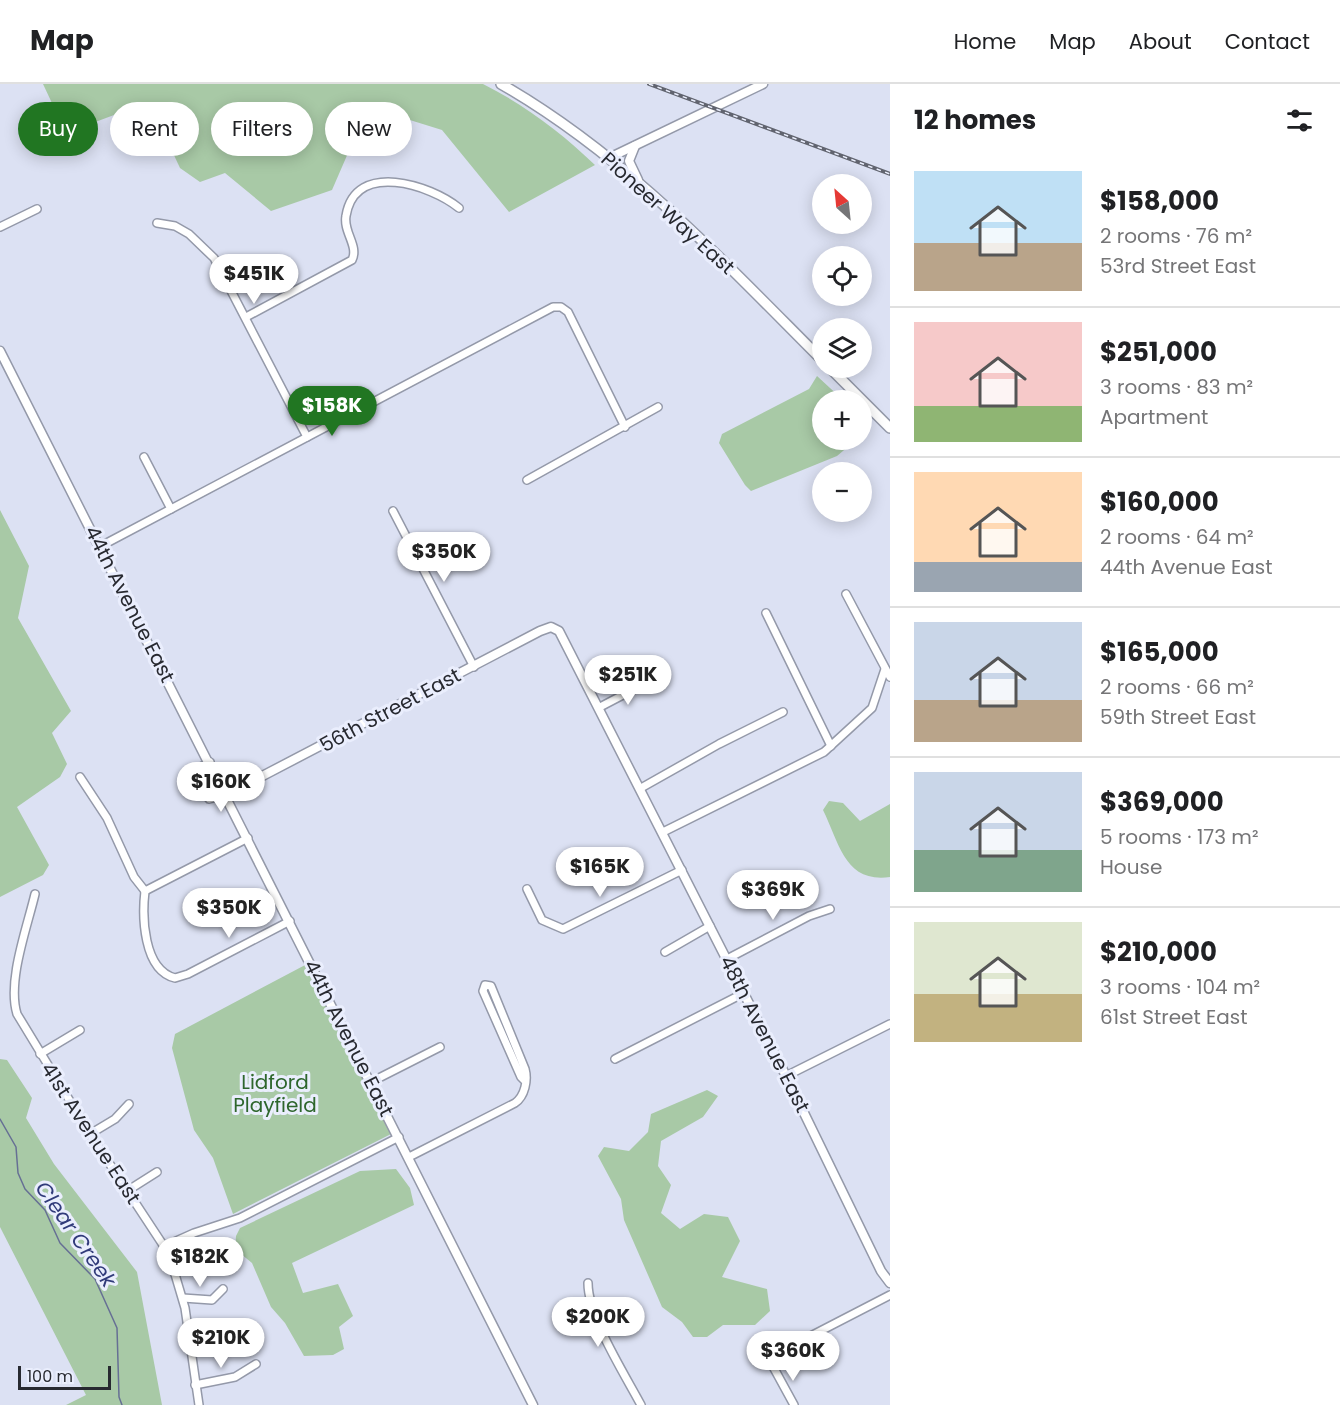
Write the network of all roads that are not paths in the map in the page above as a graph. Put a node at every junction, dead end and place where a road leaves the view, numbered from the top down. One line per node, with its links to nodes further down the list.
1 (501, 84): 4 (main road, Pioneer Way East)
2 (763, 84): 3 (street)
3 (636, 144): 4 (street); 5 (street)
4 (609, 158): 5 (main road, Pioneer Way East)
5 (638, 180): 11 (main road, Pioneer Way East)
6 (459, 208): 10 (street)
7 (37, 209): 9 (street)
8 (157, 223): 10 (street)
9 (0, 227)
10 (246, 317): 17 (street)
11 (812, 350)
12 (0, 351): 22 (street, 44th Avenue East)
13 (840, 378): 16 (main road)
14 (658, 406): 15 (street)
15 (625, 427): 17 (street); 19 (street)
16 (890, 428)
17 (306, 437): 20 (street)
18 (144, 457): 20 (street)
19 (528, 480)
20 (171, 509): 22 (street)
21 (393, 511): 26 (street)
22 (100, 546): 33 (street, 44th Avenue East)
23 (846, 594): 27 (street)
24 (766, 613): 32 (street)
25 (554, 628): 26 (street, 56th Street East); 30 (street, 48th Avenue East)
26 (474, 667): 36 (street, 56th Street East)
27 (885, 669): 28 (street); 32 (street)
28 (890, 678)
29 (654, 682): 30 (street)
30 (600, 707): 35 (street, 48th Avenue East)
31 (783, 712): 35 (street)
32 (831, 746): 37 (street)
33 (210, 762): 36 (street, 44th Avenue East); 36 (street)
34 (80, 777): 41 (street)
35 (641, 788): 37 (street, 48th Avenue East)
36 (226, 795): 38 (street, 44th Avenue East)
37 (663, 832): 39 (street, 48th Avenue East)
38 (248, 838): 41 (street); 44 (street, 44th Avenue East)
39 (682, 870): 40 (street); 45 (street, 48th Avenue East)
40 (527, 890)
41 (145, 891): 44 (street)
42 (35, 894): 52 (street, 41st Avenue East)
43 (830, 909): 47 (street)
44 (290, 921): 56 (street, 44th Avenue East)
45 (710, 926): 46 (street); 47 (street, 48th Avenue East)
46 (664, 952)
47 (727, 959): 48 (street, 48th Avenue East)
48 (744, 993): 53 (street); 54 (street, 48th Avenue East)
49 (890, 1024): 54 (street)
50 (80, 1030): 52 (street)
51 (440, 1047): 56 (street)
52 (40, 1054): 58 (street, 41st Avenue East)
53 (615, 1059)
54 (786, 1077): 65 (street, 48th Avenue East)
55 (525, 1081): 55 (street); 60 (street)
56 (371, 1082): 59 (street, 44th Avenue East)
57 (129, 1104): 58 (street)
58 (90, 1134): 62 (street, 41st Avenue East)
59 (399, 1137): 60 (street, 44th Avenue East); 63 (street)
60 (409, 1157): 72 (street, 44th Avenue East)
61 (157, 1172): 62 (street)
62 (127, 1191): 63 (street, 41st Avenue East)
63 (165, 1246): 68 (street, 41st Avenue East)
64 (588, 1283): 73 (street)
65 (890, 1283)
66 (223, 1289): 68 (street)
67 (890, 1295): 74 (street)
68 (183, 1298): 70 (street, 41st Avenue East)
69 (256, 1364): 70 (street)
70 (195, 1385): 71 (street, 41st Avenue East)
71 (199, 1405)
72 (533, 1405)
73 (641, 1405)
74 (794, 1405)

